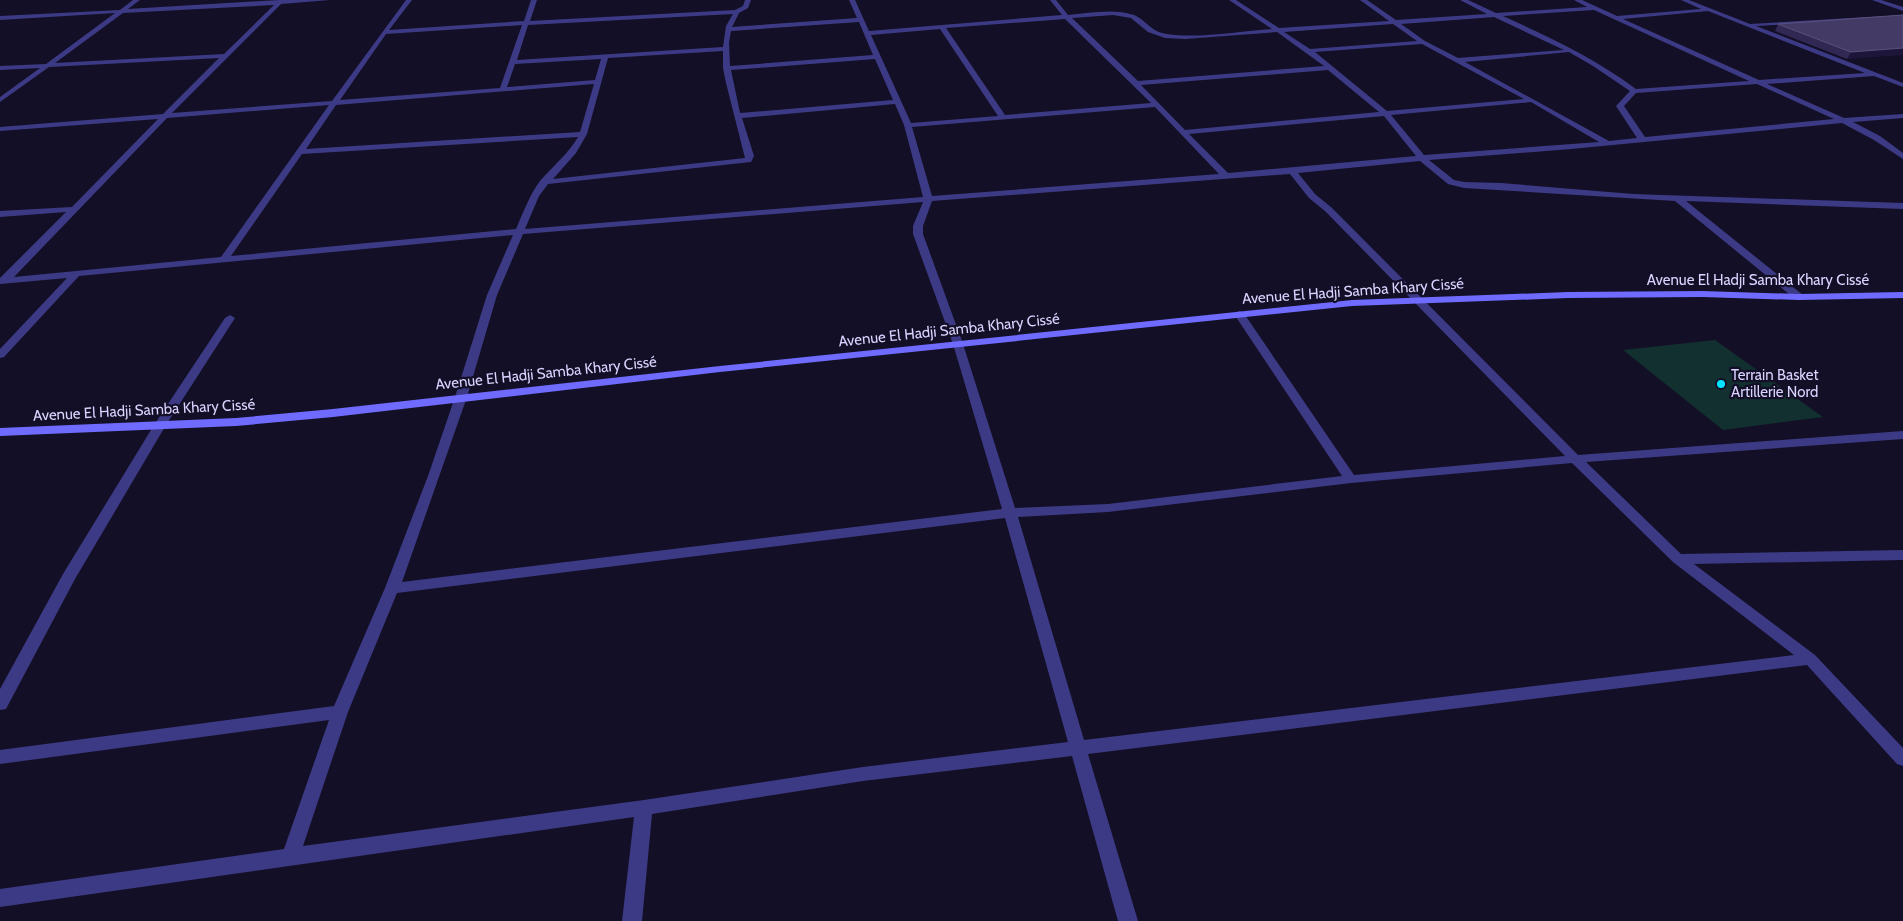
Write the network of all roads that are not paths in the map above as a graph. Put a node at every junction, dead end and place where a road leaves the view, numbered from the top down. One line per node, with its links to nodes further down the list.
1 (137, 0): 18 (street)
2 (327, 0): 14 (street)
3 (409, 0): 32 (street)
4 (534, 0): 27 (street)
5 (748, 0): 19 (street)
6 (852, 0): 25 (street)
7 (1053, 0): 23 (street)
8 (1232, 0): 31 (street)
9 (1363, 0): 26 (street)
10 (1463, 0): 20 (street)
11 (1577, 0): 15 (street)
12 (1684, 0): 17 (street)
13 (1875, 0): 16 (street)
14 (281, 1): 18 (street); 38 (street)
15 (1596, 8): 20 (street); 24 (street)
16 (1903, 9)
17 (1709, 10): 24 (street); 28 (street)
18 (121, 12): 22 (street); 43 (street)
19 (736, 12): 27 (street); 30 (street)
20 (1492, 15): 26 (street); 37 (street)
21 (1903, 17): 28 (street)
22 (0, 18)
23 (1067, 18): 29 (street); 31 (street); 50 (street)
24 (1618, 18): 49 (street)
25 (861, 20): 30 (street); 33 (street)
26 (1396, 21): 31 (street); 34 (street)
27 (526, 24): 32 (street); 42 (street)
28 (1748, 24): 47 (street)
29 (943, 28): 33 (street); 62 (street)
30 (728, 29): 35 (street)
31 (1278, 29): 36 (street)
32 (384, 32): 57 (street)
33 (867, 33): 40 (street)
34 (1423, 42): 36 (street); 41 (street)
35 (726, 49): 39 (street); 45 (street)
36 (1309, 51): 46 (street)
37 (1569, 51): 41 (street); 53 (street)
38 (226, 56): 43 (street); 63 (street)
39 (605, 57): 42 (street); 48 (street)
40 (878, 57): 45 (street); 56 (street)
41 (1458, 60): 55 (street)
42 (513, 62): 52 (street)
43 (48, 66): 44 (street); 54 (street)
44 (0, 68)
45 (726, 68): 60 (street)
46 (1329, 68): 50 (street); 59 (street)
47 (1874, 74): 49 (street); 51 (street)
48 (598, 82): 52 (street); 68 (street)
49 (1764, 83): 53 (street); 64 (street)
50 (1137, 84): 58 (street)
51 (1903, 85)
52 (504, 88): 57 (street)
53 (1634, 91): 69 (street)
54 (0, 100)
55 (1532, 100): 59 (street); 70 (street)
56 (898, 102): 60 (street); 65 (street)
57 (333, 104): 63 (street); 71 (street)
58 (1158, 105): 62 (street); 67 (street)
59 (1386, 114): 67 (street); 73 (street)
60 (737, 116): 76 (street)
61 (1903, 116): 64 (street)
62 (1003, 117): 65 (street)
63 (163, 118): 66 (street); 80 (street)
64 (1846, 122): 69 (street); 72 (street)
65 (908, 125): 78 (street)
66 (0, 129)
67 (1184, 132): 75 (street)
68 (583, 134): 71 (street); 76 (street)
69 (1642, 139): 70 (street)
70 (1607, 143): 73 (street)
71 (300, 152): 83 (street)
72 (1903, 157)
73 (1422, 158): 74 (street); 77 (street)
74 (1292, 172): 75 (street); 88 (street)
75 (1226, 176): 78 (street)
76 (544, 182): 82 (street)
77 (1675, 197): 79 (street); 87 (street)
78 (928, 199): 82 (street); 91 (street)
79 (1903, 206)
80 (74, 209): 81 (street); 85 (street)
81 (0, 214)
82 (518, 232): 83 (street); 93 (street)
83 (226, 258): 84 (street)
84 (77, 273): 85 (street); 92 (street)
85 (2, 281)
86 (1903, 295): 87 (street, Avenue El Hadji Samba Khary Cissé)
87 (1799, 297): 88 (street, Avenue El Hadji Samba Khary Cissé)
88 (1416, 300): 89 (street, Avenue El Hadji Samba Khary Cissé); 97 (street)
89 (1239, 314): 91 (street, Avenue El Hadji Samba Khary Cissé); 98 (street)
90 (230, 318): 94 (street)
91 (958, 344): 93 (street, Avenue El Hadji Samba Khary Cissé); 99 (street)
92 (0, 356)
93 (462, 397): 94 (street, Avenue El Hadji Samba Khary Cissé); 102 (street)
94 (160, 425): 95 (street, Avenue El Hadji Samba Khary Cissé); 104 (street)
95 (0, 432)
96 (1903, 435): 97 (street)
97 (1575, 459): 98 (street); 101 (street)
98 (1351, 479): 99 (street)
99 (1010, 514): 102 (street); 106 (street)
100 (1903, 555): 101 (street)
101 (1678, 558): 103 (street)
102 (392, 588): 105 (street)
103 (1810, 659): 106 (street); 108 (street)
104 (0, 704)
105 (340, 712): 107 (street); 110 (street)
106 (1078, 747): 109 (street); 113 (street)
107 (0, 757)
108 (1903, 759)
109 (644, 808): 110 (street); 112 (street)
110 (290, 856): 111 (street)
111 (0, 898)
112 (632, 921)
113 (1128, 921)

